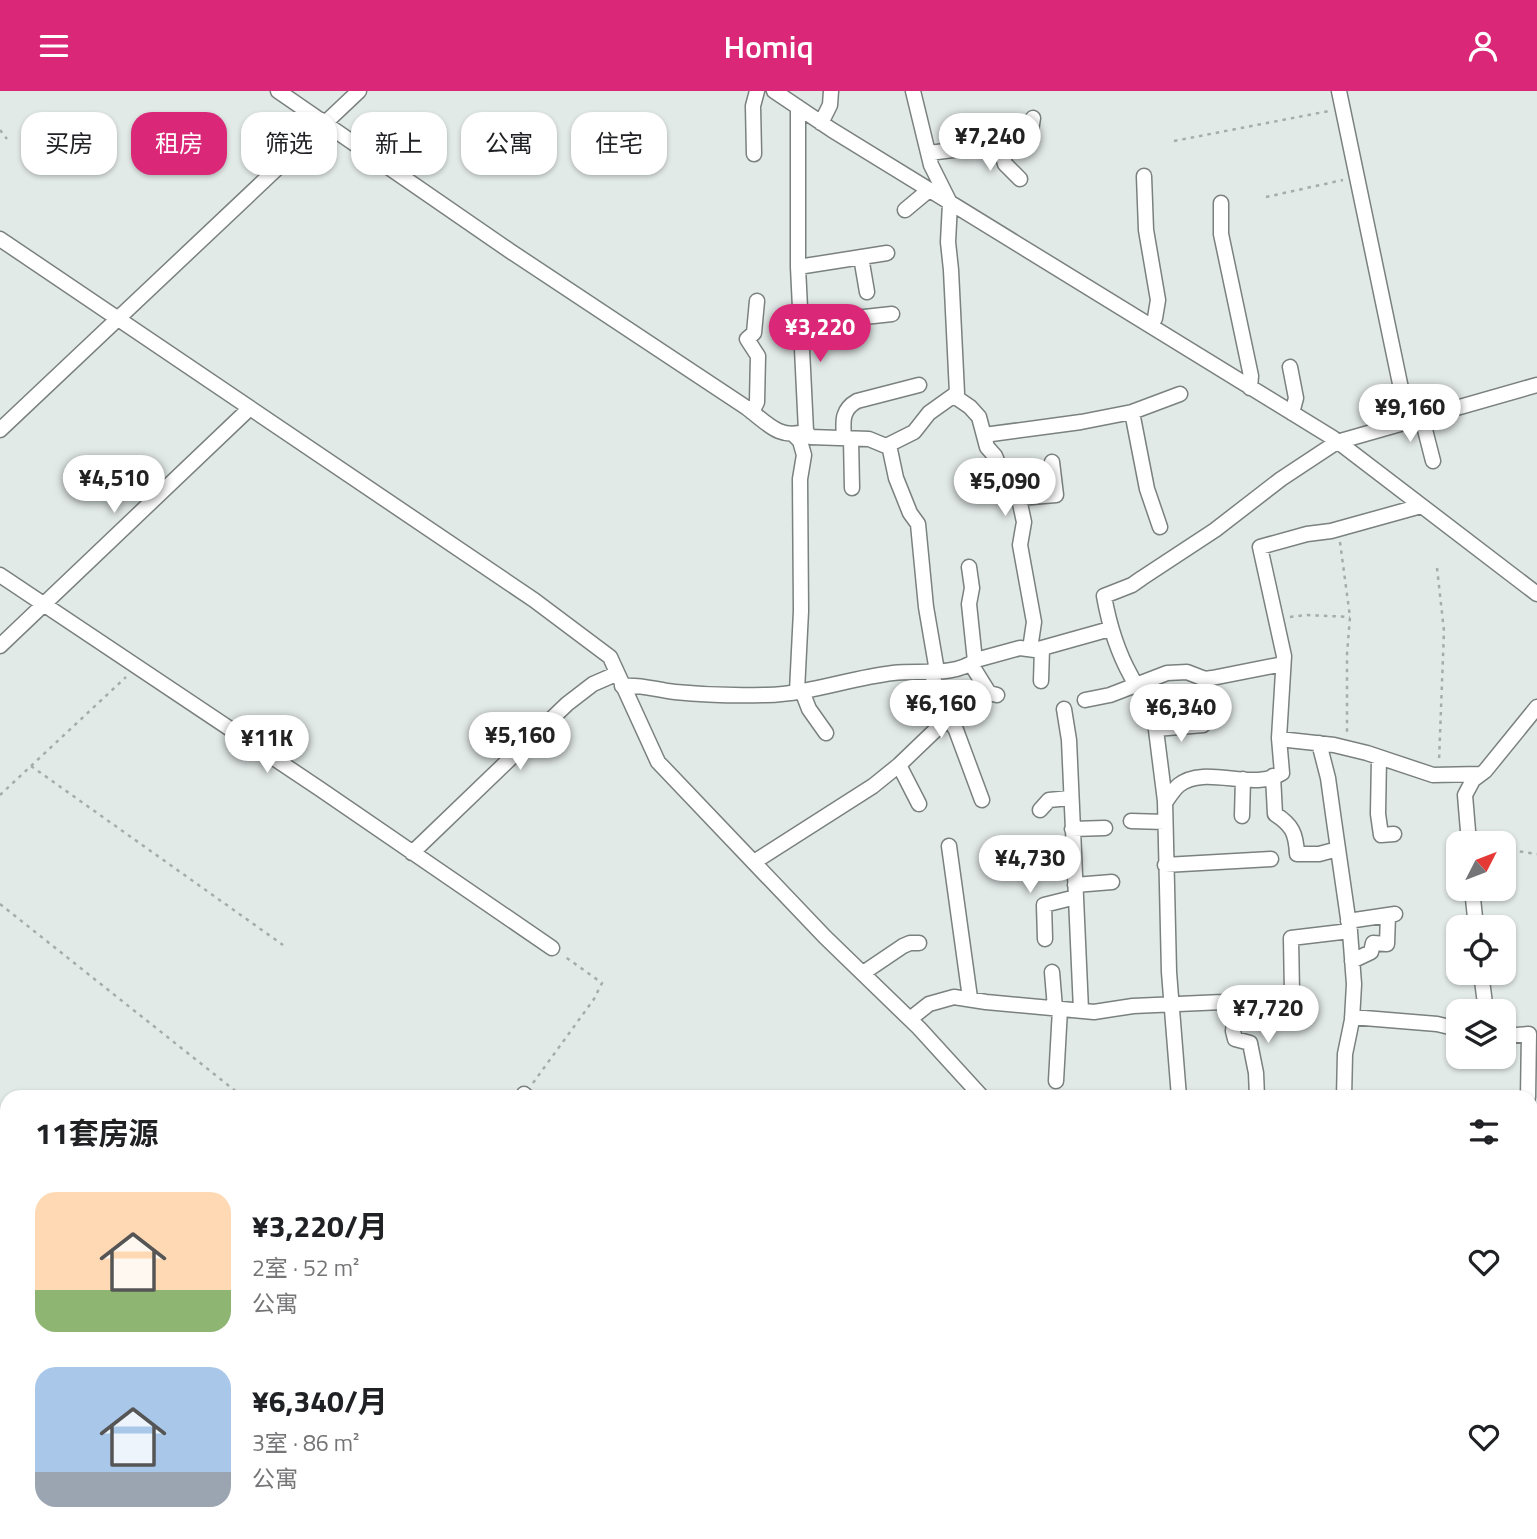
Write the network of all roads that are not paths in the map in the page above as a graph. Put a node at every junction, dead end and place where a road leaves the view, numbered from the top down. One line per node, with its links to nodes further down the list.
1 (278, 91): 37 (street)
2 (359, 91): 27 (street)
3 (757, 91): 13 (street)
4 (774, 91): 8 (street)
5 (831, 91): 10 (street)
6 (913, 91): 12 (street)
7 (1339, 91): 40 (street)
8 (798, 107): 10 (street); 23 (street)
9 (1033, 118): 11 (street)
10 (821, 123): 16 (street)
11 (1000, 145): 12 (street); 15 (street)
12 (929, 153): 17 (street)
13 (754, 154)
14 (1144, 176): 29 (street)
15 (1020, 179)
16 (929, 190): 17 (street); 19 (street)
17 (950, 203): 29 (street); 35 (street)
18 (1221, 204): 33 (street)
19 (905, 210)
20 (0, 239): 27 (street)
21 (887, 253): 22 (street)
22 (861, 257): 23 (street); 24 (street)
23 (798, 267): 28 (street)
24 (867, 292)
25 (757, 301): 37 (street)
26 (892, 314): 28 (street)
27 (118, 320): 36 (street); 41 (street)
28 (800, 324): 42 (street)
29 (1151, 326): 33 (street)
30 (1290, 367): 39 (street)
31 (919, 385): 44 (street)
32 (1537, 385): 40 (street)
33 (1250, 388): 39 (street)
34 (1180, 394): 38 (street)
35 (954, 396): 43 (street); 46 (street)
36 (250, 408): 56 (street); 63 (street)
37 (752, 412): 42 (street)
38 (1132, 412): 43 (street); 52 (street)
39 (1292, 413): 45 (street)
40 (1415, 420): 45 (street); 47 (street)
41 (0, 430)
42 (800, 433): 44 (street); 66 (street)
43 (984, 435): 50 (street)
44 (847, 439): 46 (street); 49 (street)
45 (1337, 442): 51 (street); 57 (street)
46 (889, 445): 62 (street)
47 (1433, 461)
48 (1052, 462): 50 (street)
49 (852, 488)
50 (1018, 498): 59 (street)
51 (1421, 506): 55 (street); 61 (street)
52 (1160, 527)
53 (969, 567): 60 (street)
54 (0, 575): 56 (street)
55 (1537, 594)
56 (43, 604): 58 (street); 96 (street)
57 (1110, 629): 59 (street); 65 (street)
58 (0, 646)
59 (1036, 648): 60 (street); 64 (street)
60 (973, 663): 62 (street); 67 (street)
61 (1283, 664): 65 (street); 75 (street)
62 (934, 671): 66 (street); 71 (street)
63 (619, 680): 66 (street); 96 (street); 98 (street)
64 (1041, 681)
65 (1135, 684): 68 (street); 73 (street)
66 (799, 691): 74 (street)
67 (997, 695)
68 (1085, 700)
69 (1537, 707): 79 (street)
70 (1064, 709): 82 (street)
71 (947, 718): 78 (street); 83 (street)
72 (1203, 725): 73 (street)
73 (1156, 729): 84 (street)
74 (826, 733)
75 (1279, 739): 76 (street); 80 (street)
76 (1319, 743): 77 (street); 95 (street)
77 (1379, 757): 79 (street); 93 (street)
78 (899, 765): 85 (street); 98 (street)
79 (1480, 774): 92 (street)
80 (1273, 776): 81 (street); 95 (street)
81 (1243, 779): 84 (street); 87 (street)
82 (1070, 799): 86 (street); 91 (street)
83 (982, 800)
84 (1165, 803): 89 (street)
85 (919, 804)
86 (1041, 810)
87 (1242, 816)
88 (1131, 821): 89 (street)
89 (1165, 822): 99 (street)
90 (1105, 828): 91 (street)
91 (1072, 829): 101 (street)
92 (1468, 831)
93 (1394, 834)
94 (949, 846): 109 (street)
95 (1338, 849): 102 (street)
96 (412, 853): 105 (street)
97 (1272, 859): 99 (street)
98 (754, 862): 108 (street)
99 (1165, 865): 111 (street)
100 (1112, 882): 101 (street)
101 (1076, 891): 103 (street); 113 (street)
102 (1349, 926): 106 (street); 106 (street); 110 (street)
103 (1045, 939)
104 (919, 943): 108 (street)
105 (552, 949)
106 (1352, 961): 114 (street)
107 (1052, 972): 112 (street)
108 (863, 973): 115 (street)
109 (970, 998): 112 (street); 115 (street)
110 (1237, 999): 111 (street); 121 (street)
111 (1172, 1004): 113 (street); 120 (street)
112 (1057, 1009): 113 (street); 118 (street)
113 (1081, 1010)
114 (1352, 1017): 116 (street); 122 (street)
115 (911, 1019): 119 (street)
116 (1446, 1026)
117 (1516, 1035): 123 (street)
118 (1056, 1081)
119 (976, 1090)
120 (1178, 1090)
121 (1257, 1090)
122 (1344, 1090)
123 (1528, 1090)

